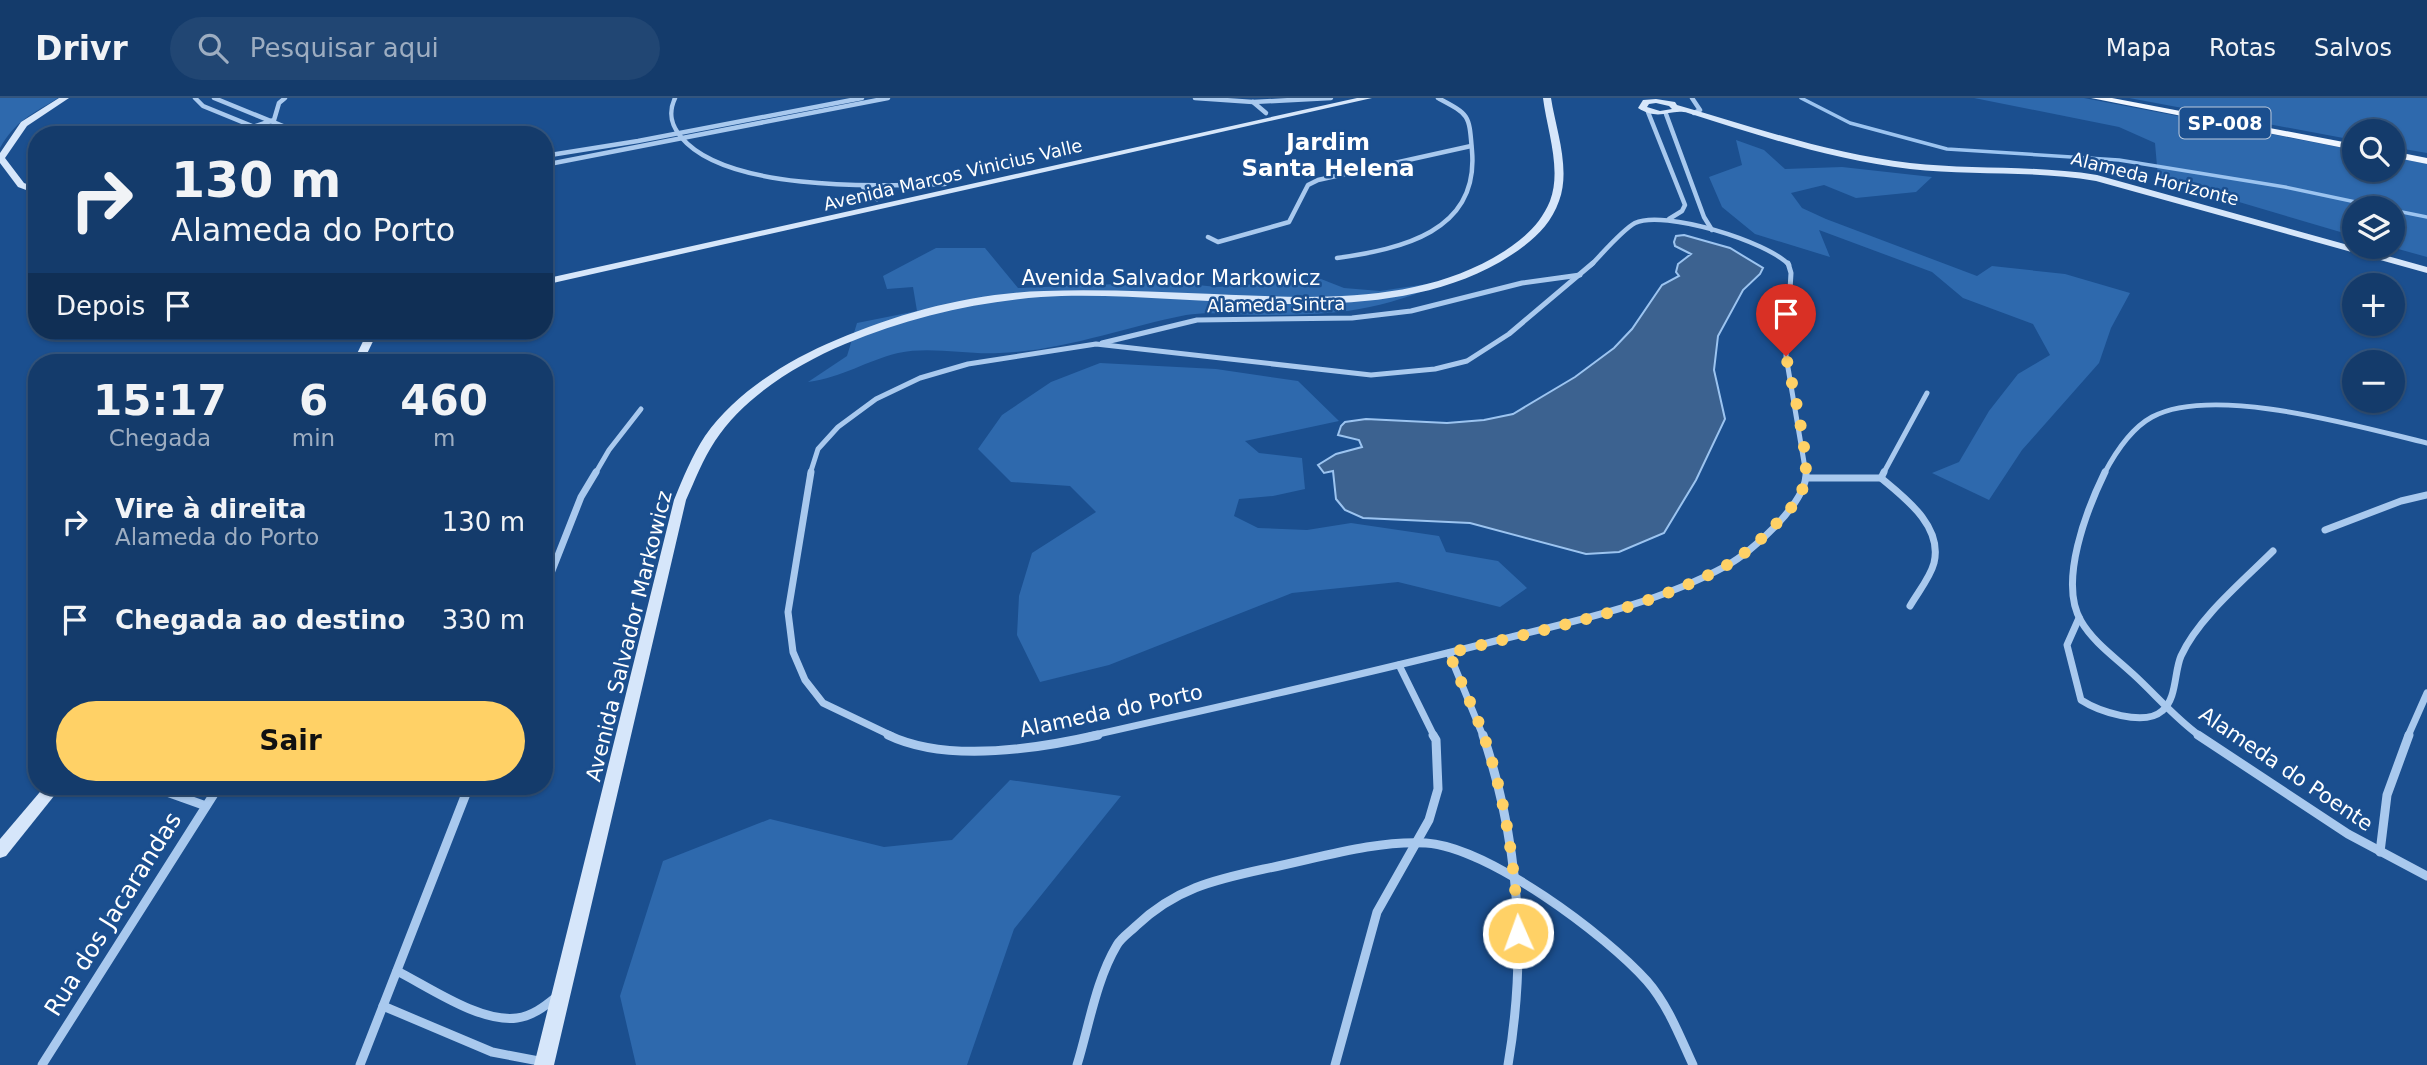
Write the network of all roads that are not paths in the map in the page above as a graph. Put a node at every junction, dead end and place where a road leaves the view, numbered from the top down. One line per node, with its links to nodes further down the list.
1 (195, 98): 25 (street)
2 (214, 98): 24 (street)
3 (285, 98): 24 (street)
4 (675, 98): 28 (street)
5 (863, 98): 28 (street)
6 (888, 98): 28 (street)
7 (1195, 98): 18 (street)
8 (1331, 98): 18 (street); 21 (street, Avenida Marcos Vinicius Valle)
9 (1368, 98): 49 (street, Avenida Marcos Vinicius Valle)
10 (1438, 98): 31 (street)
11 (1547, 98): 77 (street, Avenida Salvador Markowicz)
12 (1630, 98): 19 (street)
13 (1692, 98): 22 (street)
14 (2096, 98): 29 (main road, SP-008)
15 (2116, 98): 30 (main road, SP-008)
16 (64, 100): 40 (street)
17 (1653, 100): 19 (street); 20 (street)
18 (1253, 102): 21 (street)
19 (1645, 108): 20 (street); 34 (street)
20 (1673, 112): 22 (street, Alameda Horizonte); 23 (street, Alameda Horizonte); 35 (street)
21 (1266, 113): 38 (street, Avenida Marcos Vinicius Valle)
22 (1694, 113): 23 (street, Alameda Horizonte)
23 (1707, 117): 46 (street, Alameda Horizonte)
24 (270, 121): 26 (street); 27 (street)
25 (250, 126)
26 (255, 126)
27 (283, 126)
28 (678, 136): 32 (street); 37 (street); 39 (street)
29 (2342, 143)
30 (2342, 143)
31 (1471, 146): 44 (street); 45 (street)
32 (553, 155)
33 (2405, 155): 36 (main road)
34 (1664, 157): 35 (street); 42 (street)
35 (1682, 159): 43 (street)
36 (2427, 159)
37 (553, 163)
38 (945, 184): 39 (street); 41 (street, Avenida Marcos Vinicius Valle)
39 (863, 186): 41 (street)
40 (28, 188)
41 (877, 199): 47 (street, Avenida Marcos Vinicius Valle)
42 (1669, 219): 43 (street); 48 (street, Alameda do Porto)
43 (1713, 231): 54 (street)
44 (1208, 237)
45 (1337, 258)
46 (2427, 270)
47 (553, 271)
48 (1581, 275): 50 (street, Alameda Sintra); 50 (street, Alameda do Porto)
49 (553, 280)
50 (1096, 344): 63 (street, Alameda do Porto)
51 (1927, 393): 55 (street)
52 (641, 409): 59 (street)
53 (2427, 443): 61 (street)
54 (1806, 478): 55 (street); 62 (street, Alameda do Porto)
55 (1881, 478): 60 (street)
56 (2427, 495): 57 (street)
57 (2325, 530)
58 (2273, 551): 65 (street)
59 (553, 570)
60 (1910, 606)
61 (2079, 618): 65 (street, Alameda do Poente); 65 (street)
62 (1449, 653): 63 (street, Alameda do Porto); 75 (street)
63 (1399, 665): 71 (street)
64 (2427, 693): 73 (street)
65 (2166, 706): 73 (street, Alameda do Poente)
66 (47, 795): 72 (street)
67 (175, 795): 70 (street)
68 (213, 795): 70 (street, Rua dos Jacarandas)
69 (465, 795): 76 (street)
70 (206, 806): 80 (street, Rua dos Jacarandas)
71 (1414, 844): 75 (street); 82 (street); 83 (street)
72 (0, 851)
73 (2380, 852): 74 (street, Alameda do Poente)
74 (2427, 876)
75 (1516, 879): 84 (street); 85 (street)
76 (397, 971): 77 (street); 78 (street)
77 (563, 990): 79 (street, Avenida Salvador Markowicz)
78 (383, 1006): 79 (street); 81 (street)
79 (544, 1064)
80 (42, 1065)
81 (360, 1065)
82 (1077, 1065)
83 (1335, 1065)
84 (1508, 1065)
85 (1693, 1065)

